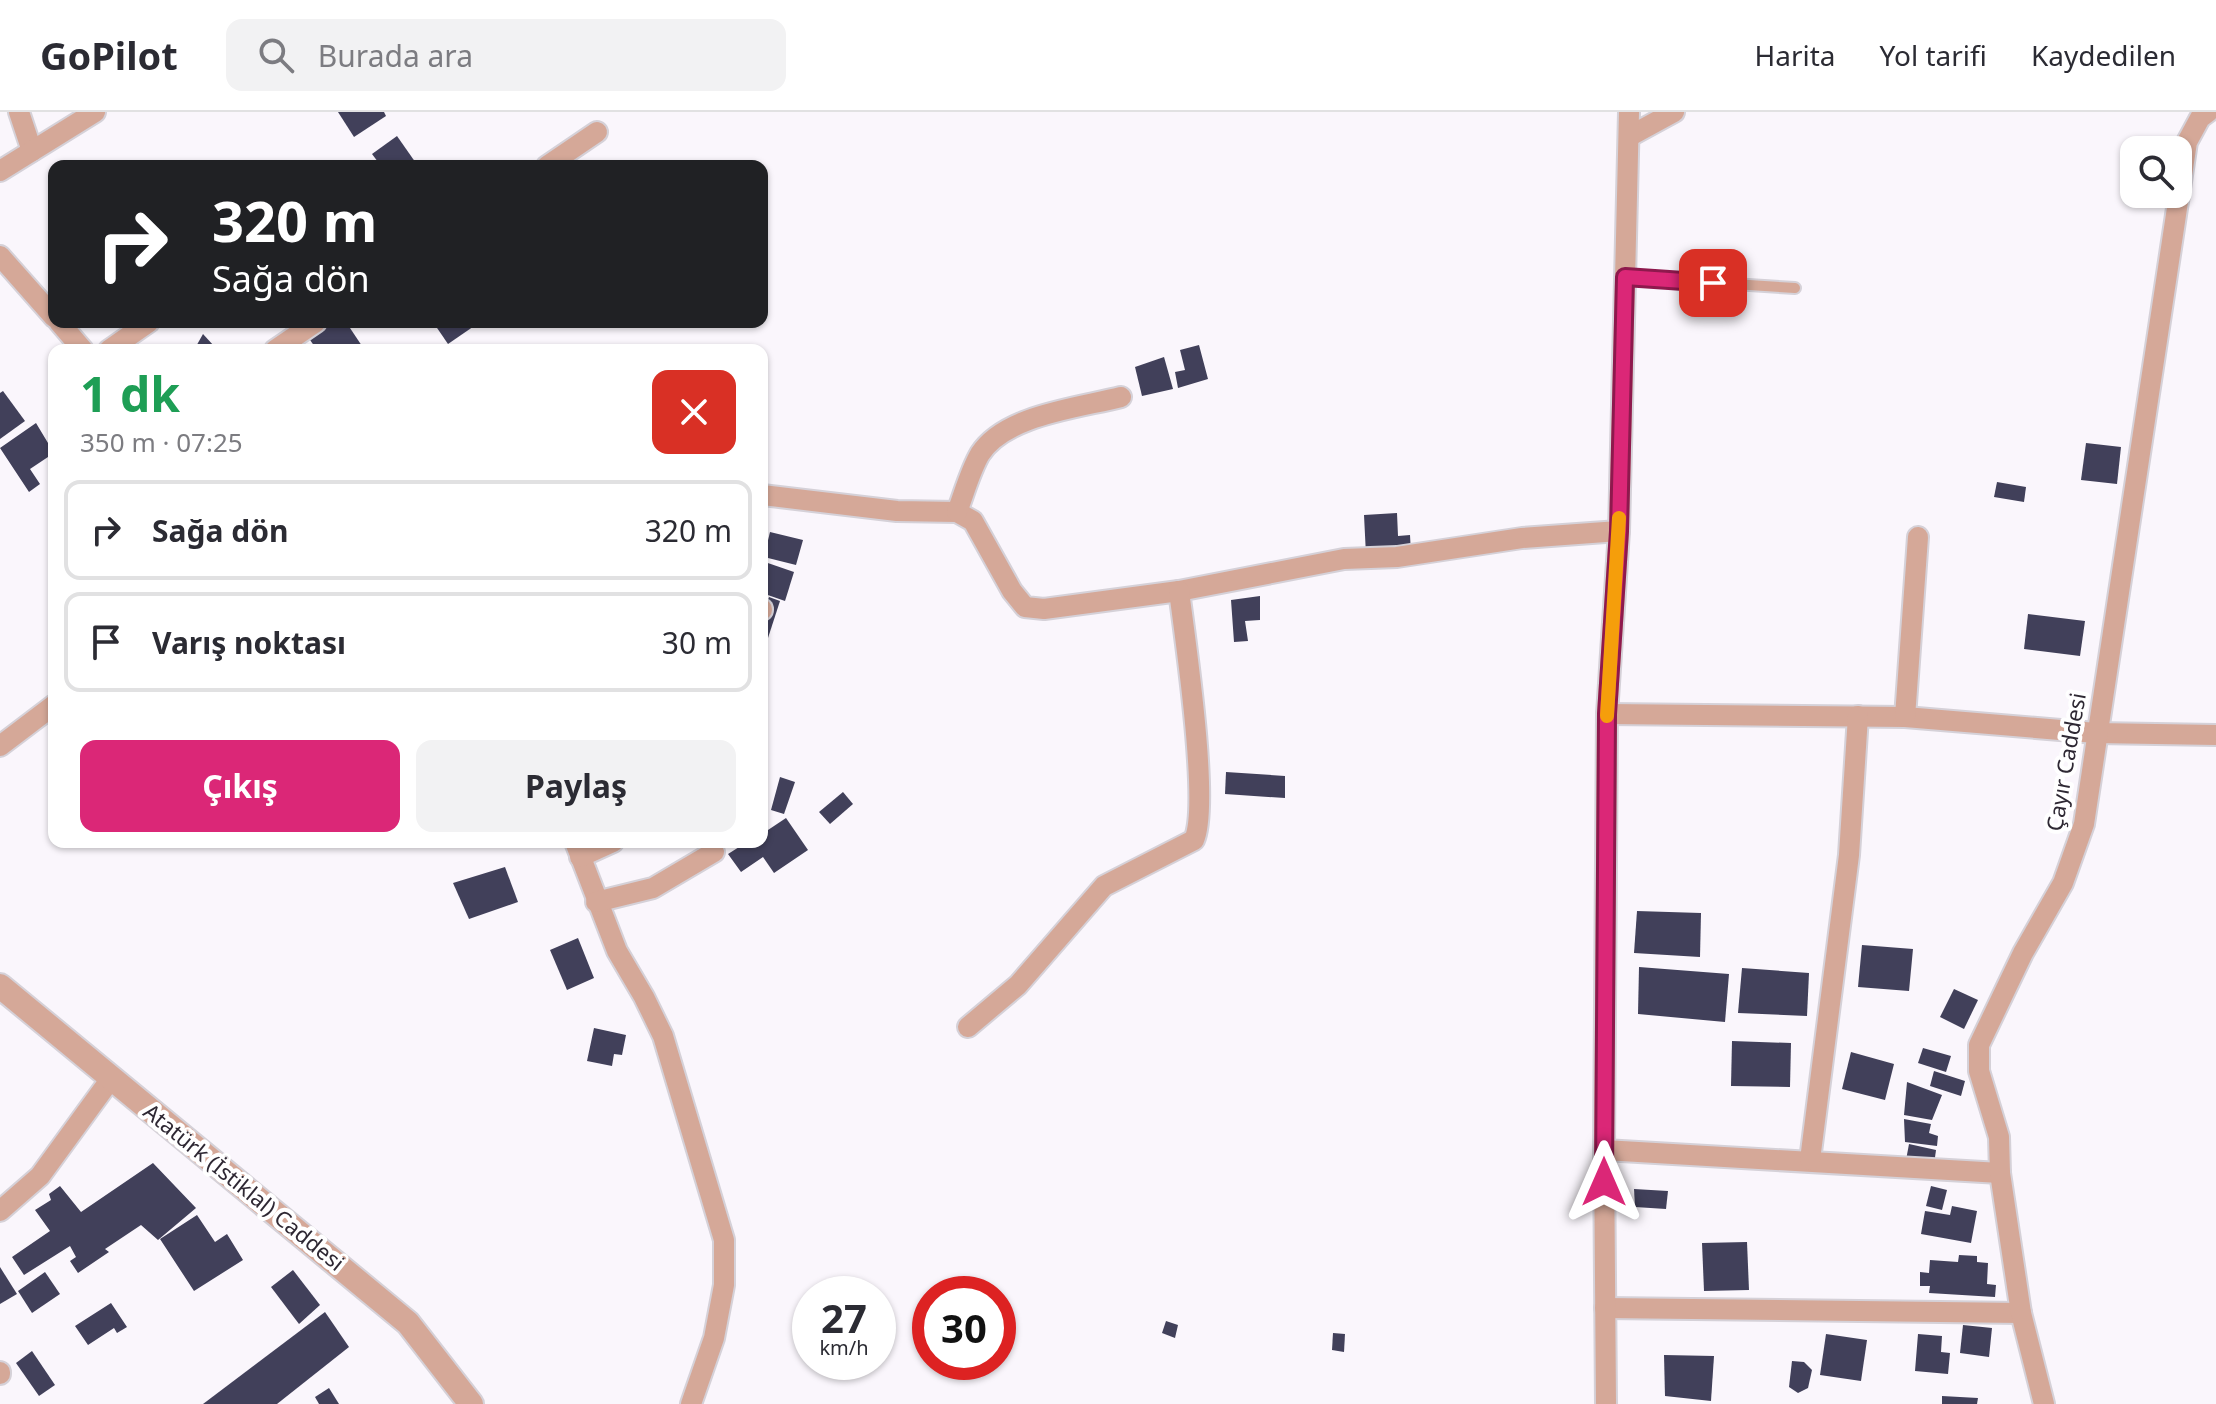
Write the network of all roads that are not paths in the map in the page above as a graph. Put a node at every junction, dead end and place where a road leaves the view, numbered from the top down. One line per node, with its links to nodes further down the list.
1 (19, 112): 8 (street)
2 (95, 112): 8 (street)
3 (1629, 112): 7 (street)
4 (1674, 112): 7 (street)
5 (2208, 112): 31 (street, Çayır Caddesi)
6 (597, 132): 9 (street)
7 (1630, 136): 12 (street)
8 (32, 151): 10 (street)
9 (556, 160)
10 (0, 171)
11 (0, 256): 14 (street)
12 (1625, 277): 13 (lane); 24 (street)
13 (1795, 288)
14 (48, 310)
15 (64, 328): 18 (street)
16 (140, 328): 19 (street)
17 (307, 328): 20 (street)
18 (78, 344)
19 (118, 344)
20 (284, 344)
21 (1121, 397): 23 (street)
22 (768, 496): 23 (street)
23 (957, 512): 26 (street)
24 (1619, 531): 26 (street); 28 (street)
25 (1918, 537): 30 (street)
26 (1179, 591): 38 (street)
27 (48, 710): 33 (street)
28 (1607, 714): 29 (street); 40 (street)
29 (1858, 716): 30 (street); 41 (street)
30 (1905, 717): 31 (street)
31 (2096, 733): 32 (street); 42 (street, Çayır Caddesi)
32 (2216, 735)
33 (0, 746)
34 (578, 850): 36 (street)
35 (714, 852): 36 (street)
36 (596, 902): 47 (street)
37 (0, 986): 39 (street, Atatürk (İstiklal) Caddesi)
38 (968, 1027)
39 (110, 1080): 43 (street); 46 (street, Atatürk (İstiklal) Caddesi)
40 (1604, 1150): 41 (street); 44 (street)
41 (1810, 1160): 42 (street)
42 (2000, 1173): 45 (street, Çayır Caddesi)
43 (0, 1211)
44 (1605, 1308): 45 (street); 48 (street)
45 (2021, 1313): 49 (street, Çayır Caddesi)
46 (471, 1404)
47 (691, 1404)
48 (1606, 1404)
49 (2044, 1404)

